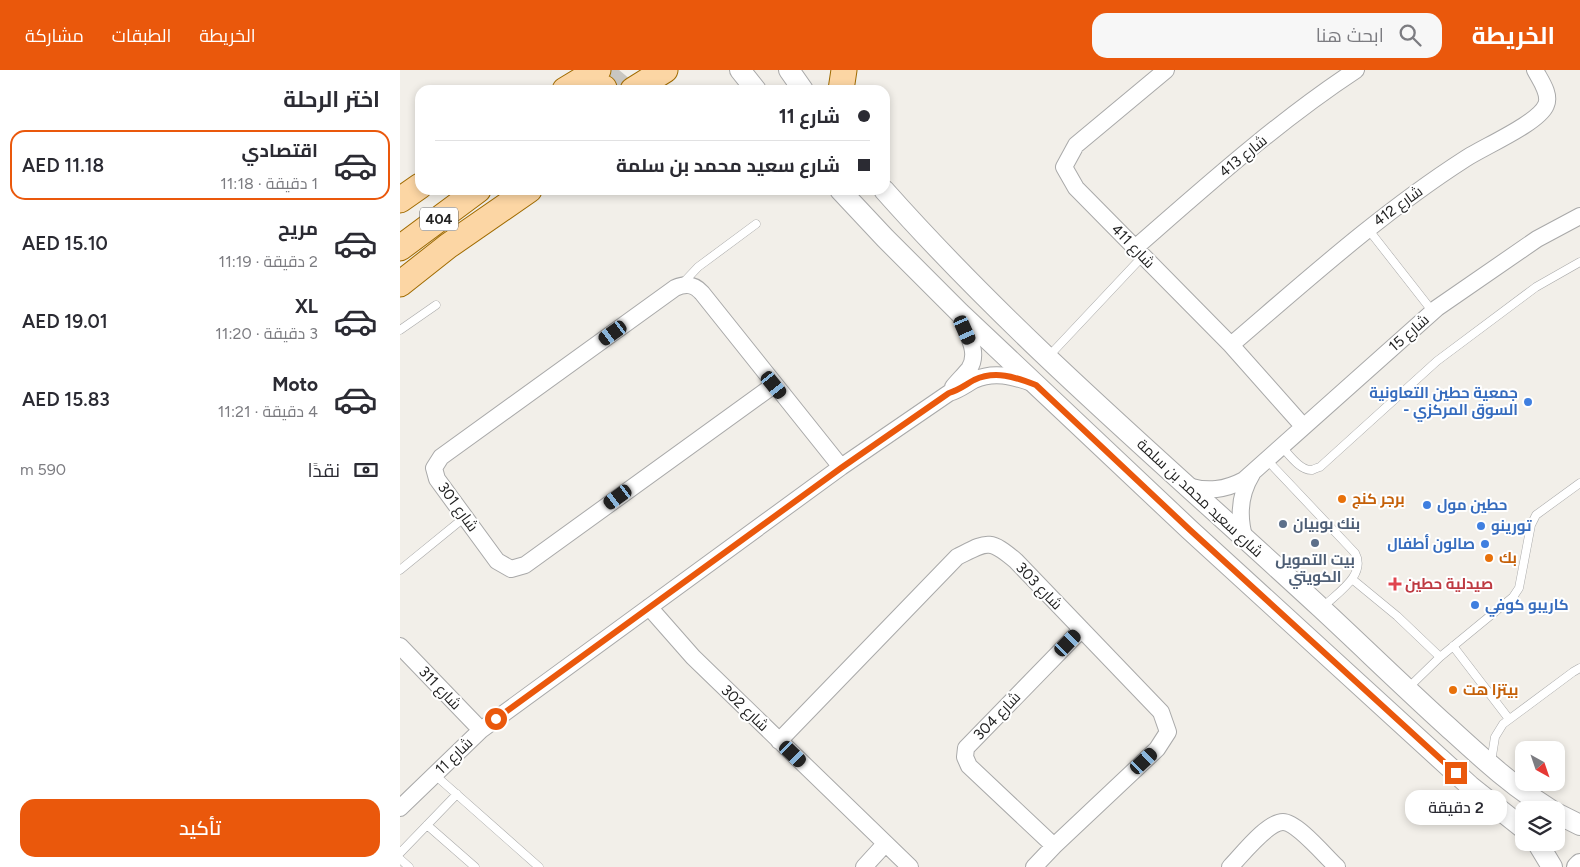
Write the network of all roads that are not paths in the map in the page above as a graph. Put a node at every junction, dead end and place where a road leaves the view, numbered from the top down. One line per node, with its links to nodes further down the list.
1 (569, 70): 9 (main road)
2 (665, 70): 10 (main road)
3 (740, 70): 11 (street)
4 (789, 70): 12 (street)
5 (844, 70): 13 (main road)
6 (1166, 70): 26 (street, شارع 411)
7 (1356, 70): 26 (street, شارع 413)
8 (1535, 70): 23 (street, شارع 412)
9 (552, 85)
10 (641, 85)
11 (752, 85)
12 (800, 85)
13 (842, 85)
14 (415, 190): 20 (main road, 404)
15 (453, 195): 24 (main road)
16 (471, 195): 25 (main road, 404)
17 (522, 195): 28 (main road)
18 (845, 195): 32 (street, شارع سعيد محمد بن سلمة)
19 (889, 195): 35 (street, شارع سعيد محمد بن سلمة)
20 (400, 200)
21 (1580, 216): 31 (street, شارع 15)
22 (756, 224): 29 (lane)
23 (1368, 229): 31 (lane); 34 (street, شارع 412)
24 (400, 234)
25 (400, 248)
26 (1139, 252): 34 (street, شارع 411); 35 (lane)
27 (1580, 262): 40 (lane)
28 (400, 284)
29 (682, 285): 36 (street); 46 (street, شارع 301)
30 (436, 305): 33 (lane)
31 (1433, 312): 39 (street, شارع 15)
32 (960, 313): 37 (street, شارع سعيد محمد بن سلمة); 38 (street, شارع 11)
33 (400, 330)
34 (1231, 345): 39 (street, شارع 411)
35 (1048, 357): 45 (street, شارع سعيد محمد بن سلمة)
36 (774, 385): 42 (street); 46 (street, شارع 301)
37 (1036, 385): 38 (street, شارع 11); 63 (street, شارع سعيد محمد بن سلمة)
38 (949, 393): 42 (street, شارع 11)
39 (1304, 426): 40 (street, شارع 15)
40 (1281, 446): 41 (street, شارع 15)
41 (1267, 460): 43 (street, شارع 15); 49 (lane)
42 (841, 468): 50 (street, شارع 11)
43 (1253, 472): 45 (street, شارع 15); 47 (street, شارع 15)
44 (1580, 483): 53 (lane)
45 (1187, 486): 47 (street, شارع سعيد محمد بن سلمة)
46 (465, 517): 48 (lane)
47 (1246, 540): 51 (street, شارع سعيد محمد بن سلمة)
48 (400, 570)
49 (1352, 578): 51 (lane); 55 (lane)
50 (649, 607): 59 (street, شارع 11); 60 (street, شارع 302)
51 (1321, 608): 57 (street, شارع سعيد محمد بن سلمة)
52 (1080, 630): 60 (street, شارع 303); 72 (street, شارع 303); 72 (street, شارع 304)
53 (1453, 646): 55 (lane); 58 (lane)
54 (403, 654): 59 (street, شارع 311)
55 (1440, 657): 57 (lane)
56 (1580, 668): 58 (lane)
57 (1406, 690): 61 (street, شارع سعيد محمد بن سلمة)
58 (1508, 720): 61 (lane)
59 (481, 730): 62 (street, شارع 11)
60 (779, 742): 71 (street, شارع 302)
61 (1491, 767): 63 (street); 65 (street, شارع سعيد محمد بن سلمة)
62 (435, 775): 64 (lane); 66 (street, شارع 11)
63 (1470, 786): 68 (street, شارع سعيد محمد بن سلمة)
64 (457, 794): 69 (lane); 79 (lane)
65 (1538, 801)
66 (400, 808)
67 (1565, 818): 70 (street)
68 (1515, 822)
69 (427, 825): 74 (lane); 78 (lane)
70 (1580, 825)
71 (885, 844): 80 (street); 81 (street, شارع 302)
72 (1054, 846): 82 (street, شارع 303)
73 (1543, 851): 85 (street)
74 (400, 852)
75 (400, 859): 77 (lane)
76 (1580, 864): 86 (street)
77 (409, 867)
78 (475, 867)
79 (539, 867)
80 (864, 867)
81 (910, 867)
82 (1034, 867)
83 (1230, 867): 84 (street)
84 (1337, 867)
85 (1552, 867)
86 (1577, 867)

